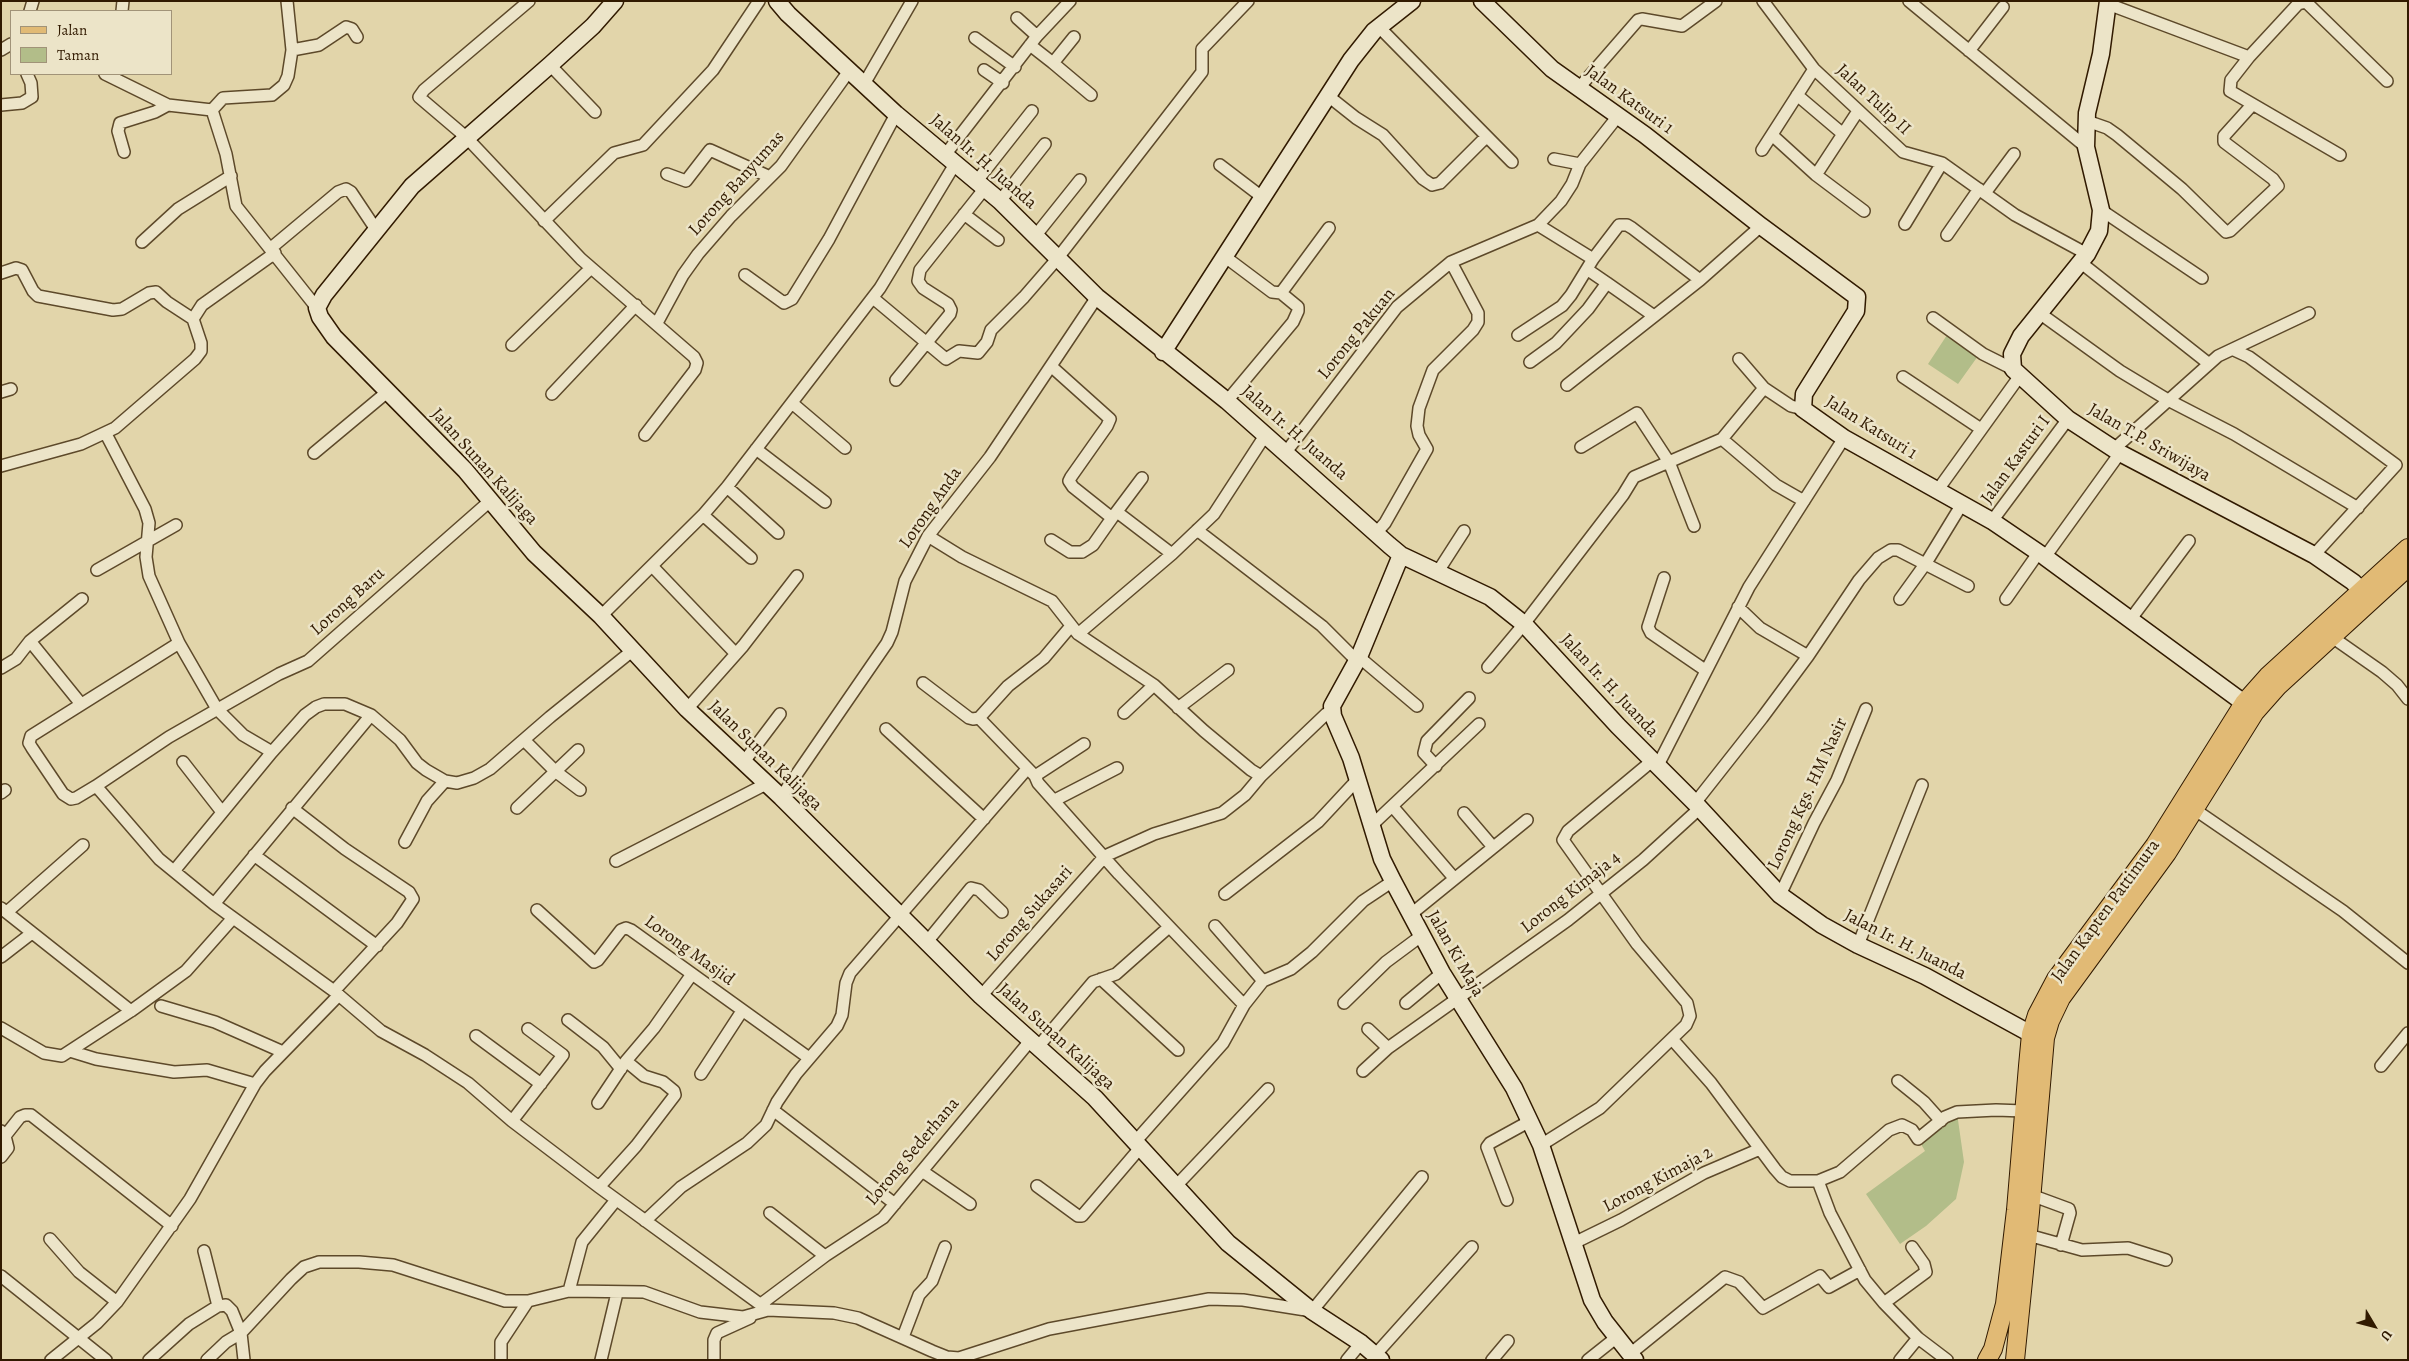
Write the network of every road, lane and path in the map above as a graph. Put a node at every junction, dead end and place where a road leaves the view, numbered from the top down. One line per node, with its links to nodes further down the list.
1 (286, 1): 22 (street)
2 (529, 1): 53 (street)
3 (615, 1): 26 (street)
4 (759, 1): 79 (street)
5 (777, 1): 30 (street, Jalan Ir. H. Juanda)
6 (912, 1): 36 (street)
7 (1070, 1): 21 (street)
8 (1482, 1): 37 (street, Jalan Katsuri 1)
9 (1716, 1): 37 (street)
10 (1763, 1): 28 (street, Jalan Tulip II)
11 (1909, 1): 23 (street)
12 (1408, 2): 17 (street)
13 (1244, 3): 92 (street)
14 (2108, 3): 24 (street); 50 (street)
15 (2003, 7): 23 (street)
16 (1017, 18): 21 (street)
17 (1379, 27): 39 (street); 54 (street)
18 (357, 37): 22 (street)
19 (1074, 37): 25 (street)
20 (975, 38): 27 (street)
21 (1034, 41): 25 (street); 27 (street)
22 (292, 50): 44 (street)
23 (1969, 51): 56 (street)
24 (2249, 57): 34 (street); 43 (street)
25 (1053, 63): 38 (street)
26 (550, 65): 47 (street); 53 (street)
27 (1015, 67): 35 (street)
28 (1814, 69): 40 (street); 46 (street, Jalan Tulip II)
29 (984, 70): 35 (street)
30 (849, 71): 36 (street, Jalan Ir. H. Juanda); 70 (street, Lorong Banyumas)
31 (28, 75): 41 (street)
32 (108, 75): 33 (street)
33 (124, 79): 42 (street)
34 (2387, 81)
35 (1003, 83): 61 (street)
36 (864, 84): 48 (street, Jalan Ir. H. Juanda)
37 (1578, 89): 49 (street, Jalan Katsuri 1)
38 (1091, 95)
39 (1328, 95): 54 (street); 74 (street)
40 (1797, 95): 51 (street); 52 (street)
41 (1, 105)
42 (168, 105): 44 (street); 58 (street)
43 (2252, 105): 50 (street); 60 (street)
44 (212, 110): 69 (street, Jalan Sunan Kalijaga)
45 (1032, 111): 72 (street)
46 (1858, 111): 51 (street); 64 (street, Jalan Tulip II)
47 (595, 112)
48 (896, 114): 61 (street, Jalan Ir. H. Juanda); 97 (street)
49 (1618, 116): 65 (street, Lorong Pakuan); 82 (street, Jalan Katsuri 1)
50 (2087, 121): 56 (street)
51 (1843, 134): 68 (street)
52 (1772, 135): 57 (street); 68 (street)
53 (466, 137): 79 (street); 84 (street)
54 (1486, 137): 63 (street)
55 (1045, 144): 75 (street)
56 (2086, 147): 76 (street)
57 (1762, 150)
58 (124, 152)
59 (2014, 154): 73 (street)
60 (2340, 155)
61 (950, 159): 72 (street, Jalan Ir. H. Juanda); 102 (street)
62 (1554, 159): 65 (street)
63 (1512, 162)
64 (1942, 163): 73 (street, Jalan Tulip II); 80 (street)
65 (1580, 164): 81 (street, Lorong Pakuan)
66 (1220, 166): 74 (street)
67 (667, 174): 70 (street)
68 (1816, 175): 77 (street)
69 (231, 176): 88 (street); 89 (street, Jalan Sunan Kalijaga)
70 (770, 177): 111 (street, Lorong Banyumas)
71 (1080, 180): 85 (street)
72 (981, 185): 75 (street, Jalan Ir. H. Juanda); 78 (street)
73 (1982, 191): 86 (street); 91 (street, Jalan Tulip II)
74 (1262, 197): 90 (street)
75 (1000, 201): 85 (street, Jalan Ir. H. Juanda)
76 (2101, 210): 91 (street); 98 (street)
77 (1864, 211)
78 (964, 214): 87 (street); 113 (street)
79 (544, 221): 95 (street)
80 (1905, 224)
81 (1538, 225): 93 (street, Lorong Pakuan); 94 (street)
82 (1761, 226): 99 (street); 131 (street, Jalan Katsuri 1)
83 (1329, 228): 101 (street)
84 (377, 231): 89 (street); 105 (street)
85 (1036, 235): 92 (street, Jalan Ir. H. Juanda)
86 (1947, 236)
87 (998, 240)
88 (142, 242)
89 (273, 251): 105 (street, Jalan Sunan Kalijaga); 110 (street)
90 (1224, 256): 101 (street); 116 (street)
91 (2083, 258): 106 (street); 119 (street, Jalan Tulip II)
92 (1057, 259): 103 (street, Jalan Ir. H. Juanda); 113 (street)
93 (1451, 262): 143 (street, Lorong Pakuan); 163 (street)
94 (1591, 264): 99 (street); 100 (street); 112 (street)
95 (591, 268): 104 (street); 114 (street)
96 (1, 273): 110 (street)
97 (745, 275)
98 (2202, 278)
99 (1700, 280): 108 (street)
100 (1607, 283): 108 (street); 118 (street)
101 (1281, 293): 129 (street)
102 (873, 298): 113 (street); 130 (street)
103 (1097, 298): 116 (street, Jalan Ir. H. Juanda); 120 (street, Lorong Anda)
104 (636, 305): 111 (street); 127 (street)
105 (317, 308): 126 (street, Jalan Sunan Kalijaga)
106 (2038, 312): 121 (street); 128 (street)
107 (2309, 313): 115 (street)
108 (1654, 316): 124 (street)
109 (1933, 318): 121 (street)
110 (192, 319): 134 (street)
111 (657, 323): 136 (street)
112 (1518, 335)
113 (927, 341): 123 (street)
114 (512, 345)
115 (2234, 350): 119 (street); 154 (street)
116 (1163, 352): 129 (street, Jalan Ir. H. Juanda)
117 (1739, 359): 125 (street)
118 (1530, 362)
119 (2208, 363): 128 (street)
120 (1052, 367): 156 (street); 164 (street, Lorong Anda)
121 (2016, 373): 132 (street, Jalan T.P. Sriwijaya); 133 (street)
122 (1903, 376): 133 (street)
123 (896, 380)
124 (1566, 385)
125 (1764, 388): 131 (street); 138 (street)
126 (386, 392): 144 (street); 150 (street, Jalan Sunan Kalijaga)
127 (552, 394)
128 (2168, 400): 142 (street); 154 (street)
129 (1227, 401): 135 (street, Jalan Ir. H. Juanda)
130 (792, 403): 140 (street); 141 (street)
131 (1803, 409): 137 (street, Jalan Katsuri 1)
132 (2068, 419): 142 (street, Jalan T.P. Sriwijaya); 157 (street, Jalan Kasturi I)
133 (1981, 429): 149 (street)
134 (106, 434): 146 (street); 167 (street)
135 (1266, 434): 143 (street, Jalan Ir. H. Juanda); 160 (street)
136 (645, 436)
137 (1844, 438): 149 (street, Jalan Katsuri 1); 151 (street)
138 (1722, 439): 145 (street); 151 (street)
139 (1581, 447): 145 (street)
140 (845, 448)
141 (756, 449): 148 (street); 152 (street)
142 (2117, 451): 170 (street); 172 (street, Jalan T.P. Sriwijaya)
143 (1286, 452): 163 (street, Jalan Ir. H. Juanda)
144 (314, 453)
145 (1669, 462): 159 (street); 189 (street)
146 (1, 466)
147 (1142, 478): 156 (street)
148 (727, 487): 155 (street); 162 (street)
149 (1937, 491): 153 (street, Jalan Katsuri 1)
150 (490, 501): 187 (street, Jalan Sunan Kalijaga); 211 (street, Lorong Baru)
151 (1804, 501): 186 (street)
152 (824, 502)
153 (1962, 504): 157 (street, Jalan Katsuri 1); 174 (street)
154 (2358, 508): 172 (street)
155 (703, 515): 173 (street); 175 (street)
156 (1114, 515): 165 (street); 169 (street)
157 (1992, 521): 170 (street, Jalan Katsuri 1)
158 (176, 525): 167 (street)
159 (1694, 526)
160 (1198, 530): 169 (street); 197 (street)
161 (1464, 531): 178 (street)
162 (778, 533)
163 (1376, 533): 171 (street, Jalan Ir. H. Juanda)
164 (928, 536): 190 (street); 238 (street, Lorong Anda)
165 (1051, 540)
166 (2189, 540): 188 (street)
167 (148, 541): 177 (street); 193 (street)
168 (2408, 548): 182 (main road, Jalan Kapten Pattimura)
169 (1172, 554): 190 (street)
170 (2042, 554): 185 (street); 188 (street, Jalan Katsuri 1)
171 (1401, 555): 178 (street, Jalan Ir. H. Juanda); 197 (street)
172 (2314, 555): 182 (street, Jalan T.P. Sriwijaya)
173 (751, 558)
174 (1926, 563): 181 (street, Lorong Kimaja 4); 184 (street); 196 (street, Lorong Kimaja 4)
175 (652, 566): 187 (street); 195 (street)
176 (2408, 567): 182 (main road, Jalan Kapten Pattimura)
177 (97, 570)
178 (1437, 573): 189 (street, Jalan Ir. H. Juanda)
179 (797, 576): 195 (street)
180 (1664, 578): 201 (street)
181 (1968, 586)
182 (2366, 595): 191 (main road, Jalan Kapten Pattimura); 206 (main road, Jalan Kapten Pattimura)
183 (82, 599): 192 (street)
184 (1900, 599)
185 (2006, 599)
186 (1738, 607): 196 (street); 201 (street)
187 (601, 616): 194 (street, Jalan Sunan Kalijaga)
188 (2130, 620): 206 (street, Jalan Katsuri 1)
189 (1524, 624): 198 (street); 226 (street, Jalan Ir. H. Juanda)
190 (1074, 630): 203 (street); 217 (street)
191 (2332, 637): 205 (street); 244 (main road, Jalan Kapten Pattimura)
192 (30, 641): 199 (street); 207 (street)
193 (179, 643): 207 (street); 211 (street)
194 (632, 651): 212 (street, Jalan Sunan Kalijaga); 220 (street)
195 (736, 654): 212 (street)
196 (1808, 656): 240 (street, Lorong Kimaja 4)
197 (1358, 659): 208 (street); 213 (street)
198 (1488, 667)
199 (1, 668)
200 (1228, 670): 209 (street)
201 (1705, 670): 226 (street)
202 (923, 683): 217 (street)
203 (1154, 686): 209 (street); 214 (street)
204 (1469, 698): 227 (street)
205 (2408, 699)
206 (2244, 703): 297 (main road, Jalan Kapten Pattimura)
207 (81, 704): 236 (street, Lorong Baru)
208 (1417, 706)
209 (1178, 708): 231 (street)
210 (1866, 708): 261 (street, Lorong Kgs. HM Nasir)
211 (217, 709): 223 (street); 236 (street, Lorong Baru)
212 (687, 709): 225 (street, Jalan Sunan Kalijaga)
213 (1332, 710): 231 (street); 232 (street, Jalan Ki Maja)
214 (1124, 713)
215 (780, 714): 225 (street)
216 (371, 715): 223 (street); 233 (street); 242 (street)
217 (979, 718): 230 (street)
218 (1479, 724): 227 (street)
219 (886, 729): 247 (street)
220 (524, 740): 229 (street); 233 (street)
221 (1084, 744): 230 (street)
222 (578, 750): 229 (street)
223 (272, 752): 245 (street)
224 (183, 762): 245 (street)
225 (743, 763): 234 (street, Jalan Sunan Kalijaga)
226 (1655, 764): 240 (street, Jalan Ir. H. Juanda); 259 (street)
227 (1436, 766): 241 (street)
228 (1117, 768): 239 (street)
229 (555, 771): 237 (street); 243 (street)
230 (1031, 772): 239 (street); 247 (street)
231 (1261, 776): 254 (street)
232 (1358, 779): 249 (street, Jalan Ki Maja); 260 (street)
233 (445, 781): 250 (street)
234 (766, 784): 238 (street, Jalan Sunan Kalijaga); 255 (street)
235 (1922, 785): 274 (street)
236 (96, 786): 256 (street)
237 (580, 790)
238 (781, 797): 267 (street, Jalan Sunan Kalijaga)
239 (1055, 800): 254 (street)
240 (1698, 805): 259 (street, Lorong Kimaja 4); 261 (street, Jalan Ir. H. Juanda)
241 (1393, 807): 249 (street); 257 (street)
242 (292, 808): 253 (street); 275 (street)
243 (517, 808)
244 (2194, 809): 277 (street); 297 (main road, Jalan Kapten Pattimura)
245 (222, 812): 256 (street)
246 (1464, 812): 252 (street)
247 (984, 819): 267 (street)
248 (1527, 820): 252 (street)
249 (1372, 825): 258 (street, Jalan Ki Maja)
250 (406, 842)
251 (83, 844): 263 (street)
252 (1493, 847): 257 (street)
253 (254, 855): 262 (street); 275 (street)
254 (1104, 856): 270 (street); 283 (street, Lorong Sukasari)
255 (616, 861)
256 (174, 871): 262 (street)
257 (1454, 878): 266 (street)
258 (1393, 882): 266 (street, Jalan Ki Maja); 281 (street)
259 (1601, 893): 284 (street, Lorong Kimaja 4); 298 (street)
260 (1225, 894)
261 (1780, 895): 274 (street, Jalan Ir. H. Juanda)
262 (214, 904): 268 (street)
263 (4, 910): 271 (street)
264 (538, 910): 279 (street, Lorong Masjid)
265 (1002, 912): 273 (street)
266 (1410, 914): 272 (street, Jalan Ki Maja)
267 (899, 917): 273 (street, Jalan Sunan Kalijaga); 304 (street)
268 (233, 918): 282 (street); 289 (street)
269 (1215, 926): 281 (street)
270 (1169, 927): 280 (street, Lorong Sederhana); 287 (street)
271 (32, 933): 276 (street); 289 (street)
272 (1421, 936): 278 (street, Jalan Ki Maja); 285 (street)
273 (926, 943): 283 (street, Jalan Sunan Kalijaga)
274 (1858, 945): 297 (street, Jalan Ir. H. Juanda)
275 (377, 946): 282 (street)
276 (1, 957)
277 (2408, 963)
278 (1442, 973): 284 (street, Jalan Ki Maja); 286 (street)
279 (692, 974): 290 (street, Lorong Masjid); 305 (street)
280 (1101, 979): 299 (street, Lorong Sederhana); 301 (street)
281 (1263, 981): 287 (street)
282 (336, 993): 303 (street); 316 (street)
283 (981, 996): 299 (street, Jalan Sunan Kalijaga)
284 (1457, 999): 300 (street, Lorong Kimaja 4); 317 (street, Jalan Ki Maja)
285 (1344, 1002)
286 (1406, 1003)
287 (1244, 1005): 320 (street)
288 (161, 1006): 303 (street)
289 (131, 1011): 302 (street)
290 (742, 1011): 304 (street, Lorong Masjid); 308 (street)
291 (568, 1020): 305 (street)
292 (1, 1028): 302 (street)
293 (1368, 1029): 300 (street)
294 (528, 1030): 311 (street)
295 (2408, 1033): 306 (street)
296 (476, 1036): 311 (street)
297 (2038, 1036): 315 (main road, Jalan Kapten Pattimura); 334 (main road, Jalan Kapten Pattimura)
298 (1672, 1039): 321 (street); 322 (street)
299 (1034, 1044): 320 (street, Jalan Sunan Kalijaga); 324 (street, Lorong Sederhana)
300 (1388, 1048): 307 (street, Lorong Kimaja 4)
301 (1178, 1050)
302 (70, 1051): 310 (street)
303 (284, 1052): 310 (street)
304 (809, 1058): 314 (street)
305 (623, 1065): 313 (street); 328 (street)
306 (2382, 1066)
307 (1362, 1071)
308 (701, 1074)
309 (1898, 1081): 318 (street)
310 (255, 1084): 337 (street)
311 (541, 1084): 316 (street)
312 (1268, 1089): 329 (street)
313 (598, 1104)
314 (773, 1110): 332 (street); 336 (street)
315 (2024, 1111): 318 (street); 334 (main road, Jalan Kapten Pattimura)
316 (512, 1121): 328 (street)
317 (1530, 1121): 321 (street, Jalan Ki Maja); 331 (street)
318 (1941, 1121): 326 (street)
319 (3, 1134): 323 (street); 337 (street)
320 (1137, 1145): 327 (street); 329 (street, Jalan Sunan Kalijaga)
321 (1541, 1145): 340 (street, Jalan Ki Maja)
322 (1760, 1149): 326 (street); 340 (street, Lorong Kimaja 2)
323 (1, 1156)
324 (922, 1171): 332 (street, Lorong Sederhana); 333 (street)
325 (1422, 1177): 357 (street)
326 (1818, 1181): 348 (street)
327 (1037, 1186)
328 (599, 1187): 330 (street)
329 (1175, 1187): 357 (street, Jalan Sunan Kalijaga)
330 (616, 1200): 336 (street); 350 (street)
331 (1507, 1200)
332 (895, 1204): 346 (street, Lorong Sederhana)
333 (970, 1204)
334 (2026, 1206): 338 (main road, Jalan Kapten Pattimura); 341 (street); 382 (main road, Jalan Kapten Pattimura)
335 (770, 1213): 346 (street)
336 (645, 1221): 356 (street)
337 (172, 1226): 353 (street)
338 (2028, 1235): 341 (street); 383 (main road, Jalan Kapten Pattimura)
339 (50, 1239): 353 (street)
340 (1574, 1243): 362 (street, Jalan Ki Maja)
341 (2061, 1245): 347 (street)
342 (945, 1247): 361 (street)
343 (1472, 1247): 367 (street)
344 (1912, 1247): 354 (street)
345 (204, 1251): 355 (street)
346 (825, 1256): 356 (street, Lorong Sederhana)
347 (2166, 1260)
348 (1860, 1270): 354 (street); 368 (street)
349 (1, 1276): 360 (street)
350 (569, 1292): 351 (street); 352 (street)
351 (618, 1293): 358 (street); 375 (street)
352 (528, 1301): 359 (street); 374 (street)
353 (117, 1302): 360 (street)
354 (1884, 1303): 363 (street)
355 (218, 1306): 359 (street); 366 (street)
356 (765, 1307): 358 (street, Lorong Sederhana); 361 (street)
357 (1312, 1311): 361 (street); 365 (street, Jalan Sunan Kalijaga)
358 (756, 1316): 376 (street, Lorong Sederhana)
359 (241, 1333): 372 (street); 373 (street)
360 (79, 1336): 369 (street); 370 (street)
361 (903, 1337)
362 (1617, 1337): 368 (street, Jalan Ki Maja); 379 (street)
363 (1918, 1338): 380 (street); 381 (street)
364 (1508, 1341): 378 (street)
365 (1361, 1343): 367 (street, Jalan Sunan Kalijaga); 377 (street)
366 (152, 1355): 371 (street)
367 (1379, 1357)
368 (1633, 1357)
369 (51, 1360)
370 (106, 1360)
371 (165, 1360)
372 (207, 1360)
373 (244, 1360)
374 (501, 1360)
375 (601, 1360)
376 (714, 1360)
377 (1347, 1360)
378 (1492, 1360)
379 (1588, 1360)
380 (1900, 1360)
381 (1947, 1360)
382 (1987, 1360)
383 (2015, 1360)

